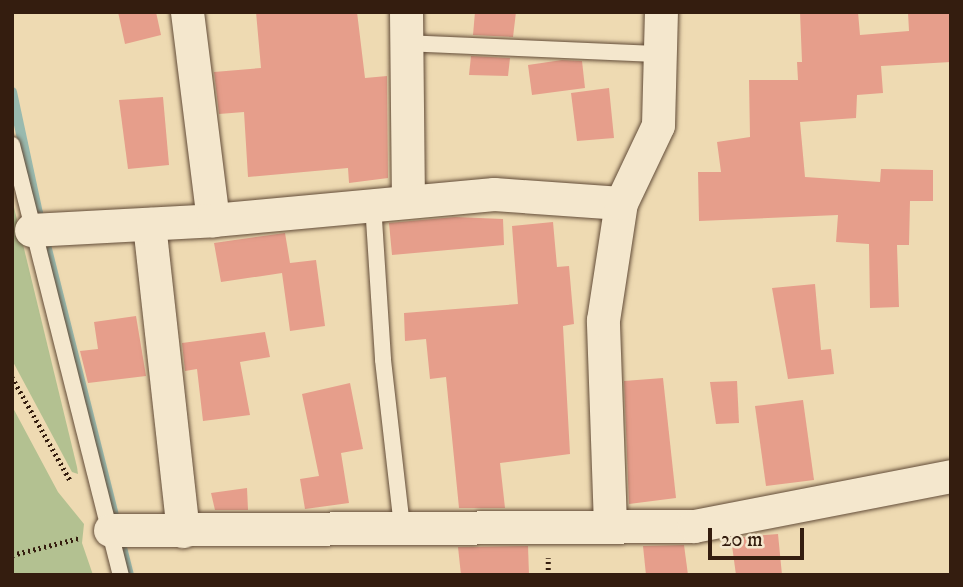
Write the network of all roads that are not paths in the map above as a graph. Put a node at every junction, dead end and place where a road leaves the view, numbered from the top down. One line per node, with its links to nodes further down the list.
1 (187, 12): 9 (street)
2 (661, 12): 4 (street)
3 (406, 27): 4 (lane); 6 (street)
4 (660, 54): 8 (street)
5 (12, 145): 11 (lane)
6 (408, 201): 7 (street); 8 (street)
7 (373, 204): 9 (street); 14 (lane)
8 (621, 204): 13 (street)
9 (213, 220): 10 (street)
10 (149, 224): 11 (street); 15 (street)
11 (31, 230): 16 (lane)
12 (951, 476): 13 (street)
13 (610, 525): 14 (street)
14 (402, 526): 15 (street)
15 (183, 531): 16 (street)
16 (99, 533): 17 (lane)
17 (121, 575)

